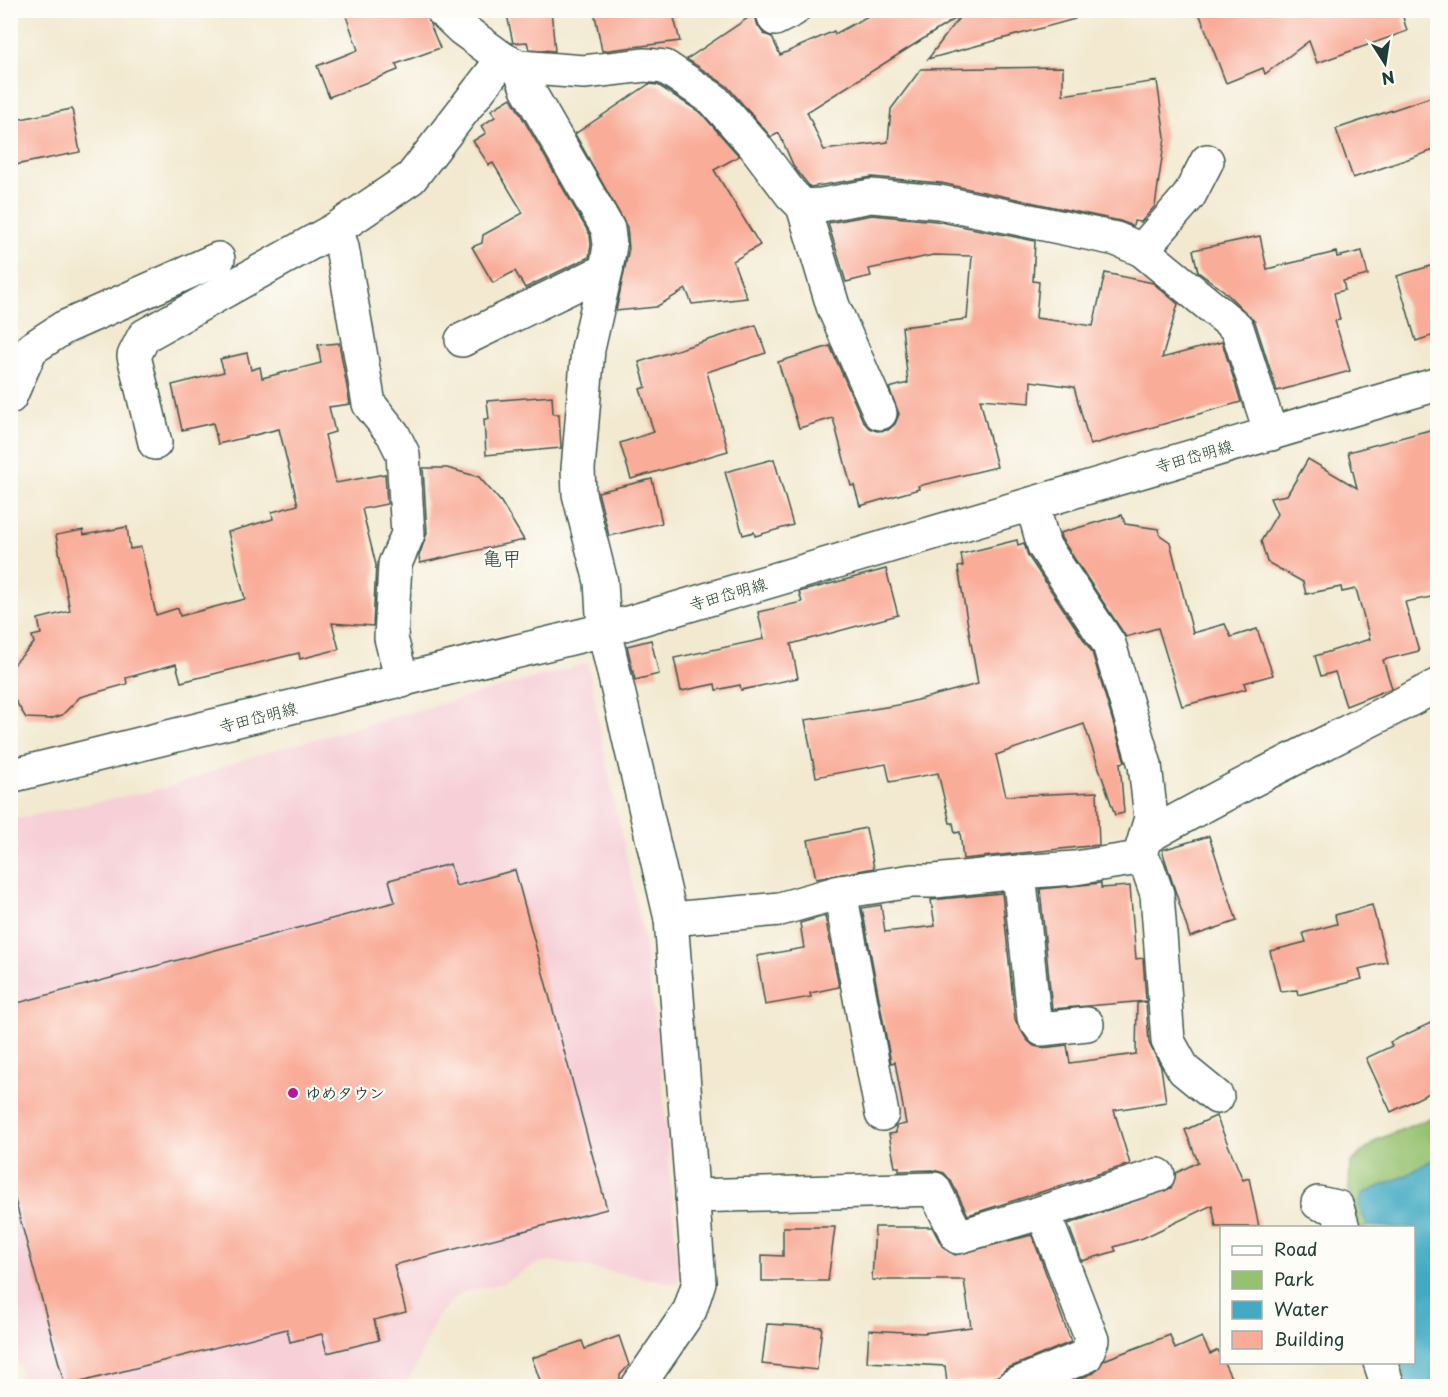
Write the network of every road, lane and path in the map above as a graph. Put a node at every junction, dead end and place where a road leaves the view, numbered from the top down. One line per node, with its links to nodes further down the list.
1 (442, 10): 4 (street)
2 (772, 10): 3 (street)
3 (793, 10)
4 (511, 63): 6 (street); 7 (street); 10 (street)
5 (1207, 161): 8 (street)
6 (803, 206): 8 (street); 14 (street)
7 (336, 229): 16 (street); 19 (street)
8 (1142, 250): 15 (street)
9 (218, 259): 13 (street)
10 (606, 270): 11 (street); 18 (street)
11 (462, 340)
12 (1437, 384): 15 (street, 寺田岱明線)
13 (10, 397)
14 (880, 413)
15 (1271, 434): 17 (street, 寺田岱明線)
16 (155, 443)
17 (1032, 504): 18 (street, 寺田岱明線); 22 (street)
18 (604, 630): 19 (street, 寺田岱明線); 25 (street)
19 (402, 681): 21 (street, 寺田岱明線)
20 (1437, 685): 22 (street)
21 (10, 776)
22 (1143, 847): 23 (street); 27 (street)
23 (1019, 872): 24 (street); 26 (street)
24 (840, 892): 25 (street); 28 (street)
25 (671, 919): 30 (street)
26 (1087, 1024)
27 (1217, 1097)
28 (882, 1114)
29 (1158, 1175): 32 (street)
30 (692, 1196): 32 (street); 36 (street)
31 (1318, 1203): 33 (street)
32 (1043, 1212): 35 (street)
33 (1343, 1226)
34 (1381, 1364): 38 (street)
35 (1050, 1380): 37 (street)
36 (638, 1386)
37 (1013, 1386)
38 (1388, 1386)

